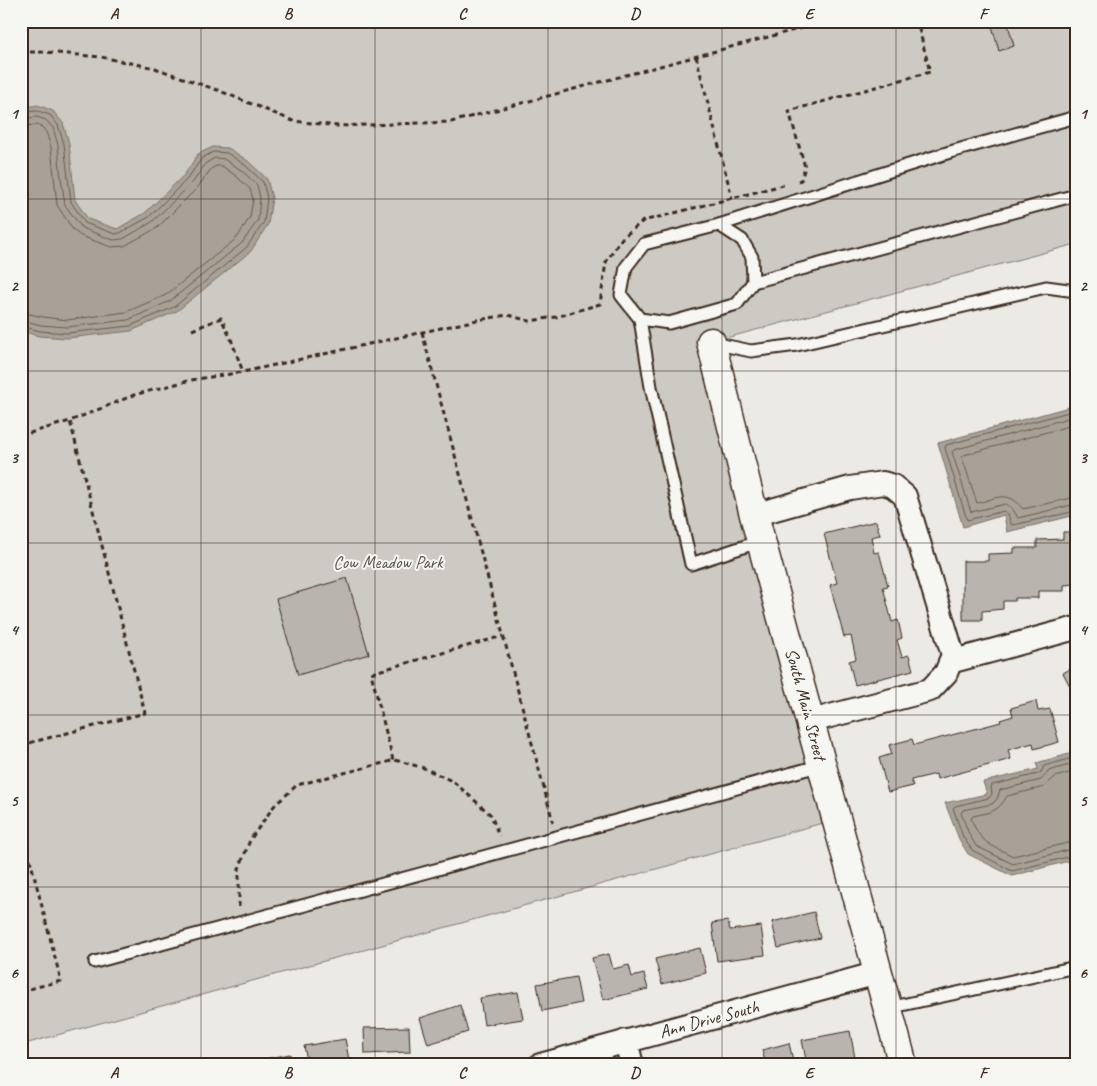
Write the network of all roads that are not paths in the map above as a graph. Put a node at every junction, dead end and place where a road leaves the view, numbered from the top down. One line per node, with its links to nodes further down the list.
1 (1076, 117): 3 (lane)
2 (1076, 195): 4 (lane)
3 (720, 225): 4 (lane); 6 (lane)
4 (753, 282): 6 (lane)
5 (1076, 291): 7 (lane)
6 (640, 319): 9 (lane)
7 (711, 342): 8 (street, South Main Street)
8 (754, 515): 9 (street, South Main Street); 11 (street)
9 (762, 541): 12 (street, South Main Street)
10 (1076, 628): 11 (street)
11 (950, 662): 12 (street)
12 (811, 721): 13 (street, South Main Street)
13 (822, 765): 14 (lane); 16 (street, South Main Street)
14 (95, 962)
15 (1076, 967): 17 (lane)
16 (878, 973): 17 (street, South Main Street); 18 (street, Ann Drive South)
17 (888, 1008): 21 (street, South Main Street)
18 (626, 1042): 19 (street, Ann Drive South); 20 (street)
19 (540, 1065)
20 (632, 1065)
21 (903, 1065)

